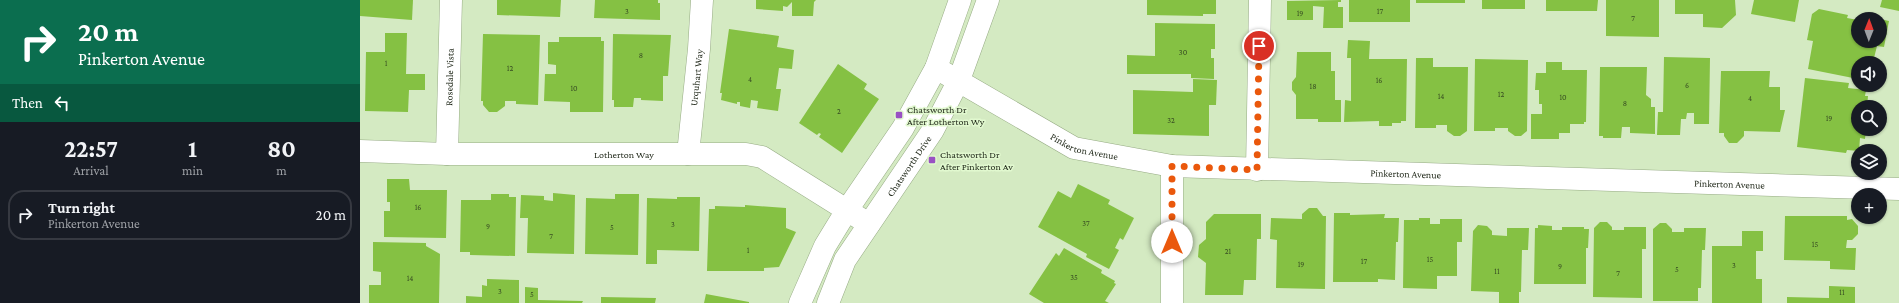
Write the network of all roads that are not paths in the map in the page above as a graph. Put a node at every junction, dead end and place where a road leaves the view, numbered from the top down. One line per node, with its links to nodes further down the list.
1 (451, 0): 9 (street, Rosedale Vista)
2 (702, 0): 10 (street, Urquhart Way)
3 (960, 0): 6 (street)
4 (988, 0): 7 (street, Chatsworth Drive)
5 (1260, 0): 12 (street)
6 (936, 68): 7 (street, Pinkerton Avenue); 14 (street)
7 (959, 80): 11 (street, Pinkerton Avenue); 15 (street, Chatsworth Drive)
8 (360, 151): 9 (street, Lotherton Way)
9 (447, 154): 10 (street, Lotherton Way)
10 (688, 154): 14 (street, Lotherton Way)
11 (1172, 166): 12 (street, Pinkerton Avenue); 18 (street)
12 (1257, 170): 13 (street, Pinkerton Avenue)
13 (1899, 189)
14 (847, 210): 15 (street, Lotherton Way); 16 (street)
15 (868, 224): 17 (street, Chatsworth Drive)
16 (800, 303)
17 (828, 303)
18 (1172, 303)

